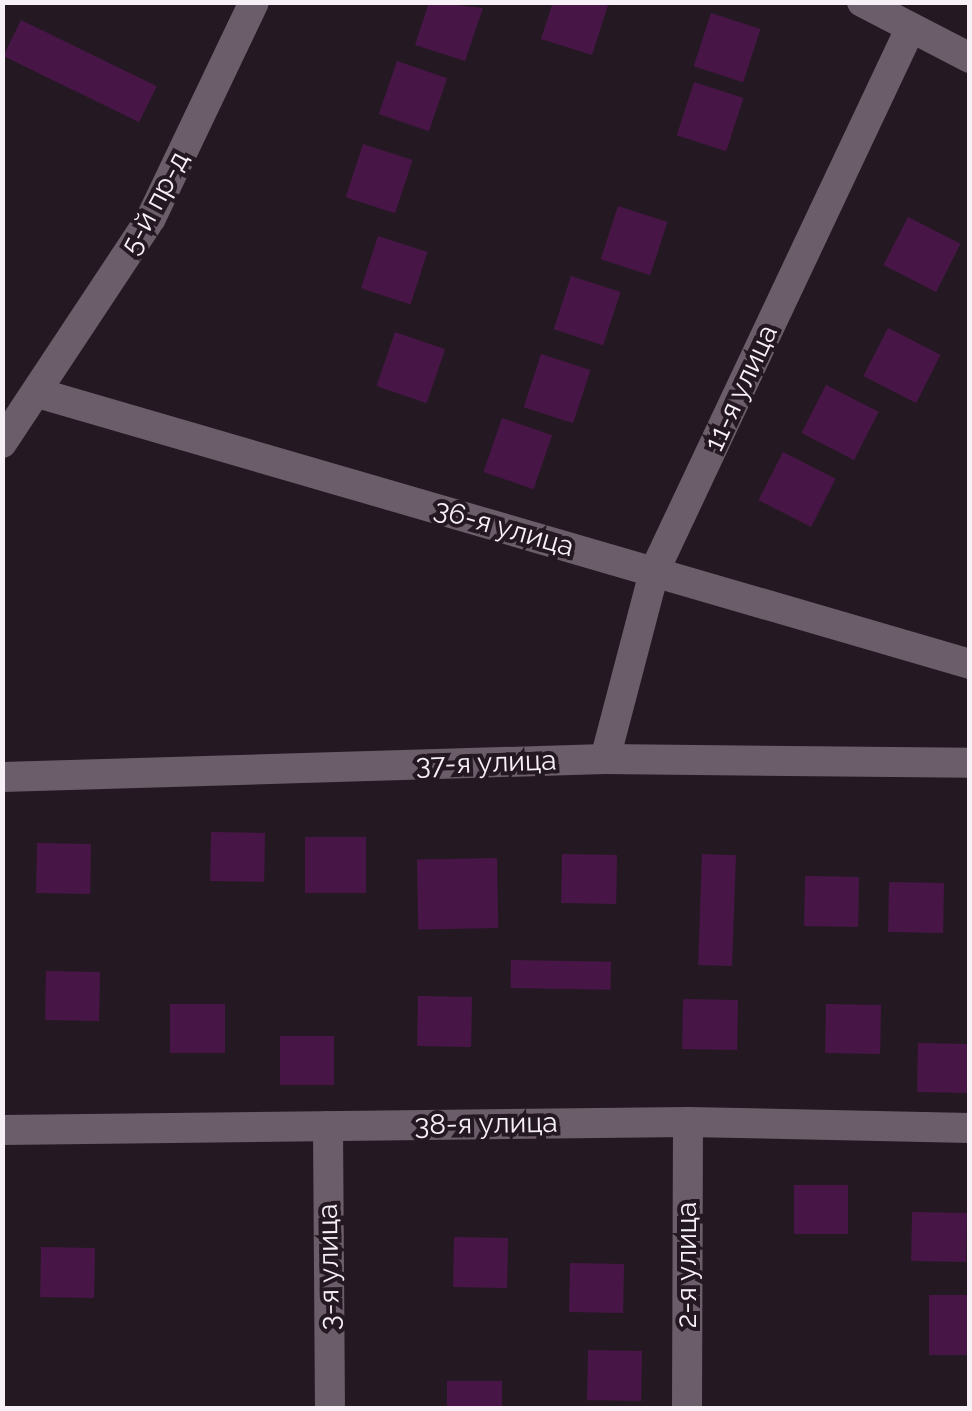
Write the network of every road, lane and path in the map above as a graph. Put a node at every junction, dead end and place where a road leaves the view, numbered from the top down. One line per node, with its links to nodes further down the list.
1 (254, 2): 5 (street, 5-й пр-д)
2 (862, 2): 3 (street)
3 (910, 29): 4 (street); 7 (street, 11-я улица)
4 (970, 58)
5 (38, 393): 6 (street, 5-й пр-д); 7 (street, 36-я улица)
6 (2, 443)
7 (654, 572): 8 (street, 36-я улица); 9 (street, 11-я улица)
8 (970, 664)
9 (605, 760): 10 (street, 37-я улица); 11 (street, 37-я улица)
10 (970, 763)
11 (2, 777)
12 (688, 1122): 13 (street, 38-я улица); 14 (street, 38-я улица); 17 (street, 2-я улица)
13 (328, 1126): 15 (street, 38-я улица); 16 (street, 3-я улица)
14 (970, 1128)
15 (2, 1130)
16 (330, 1408)
17 (686, 1408)

